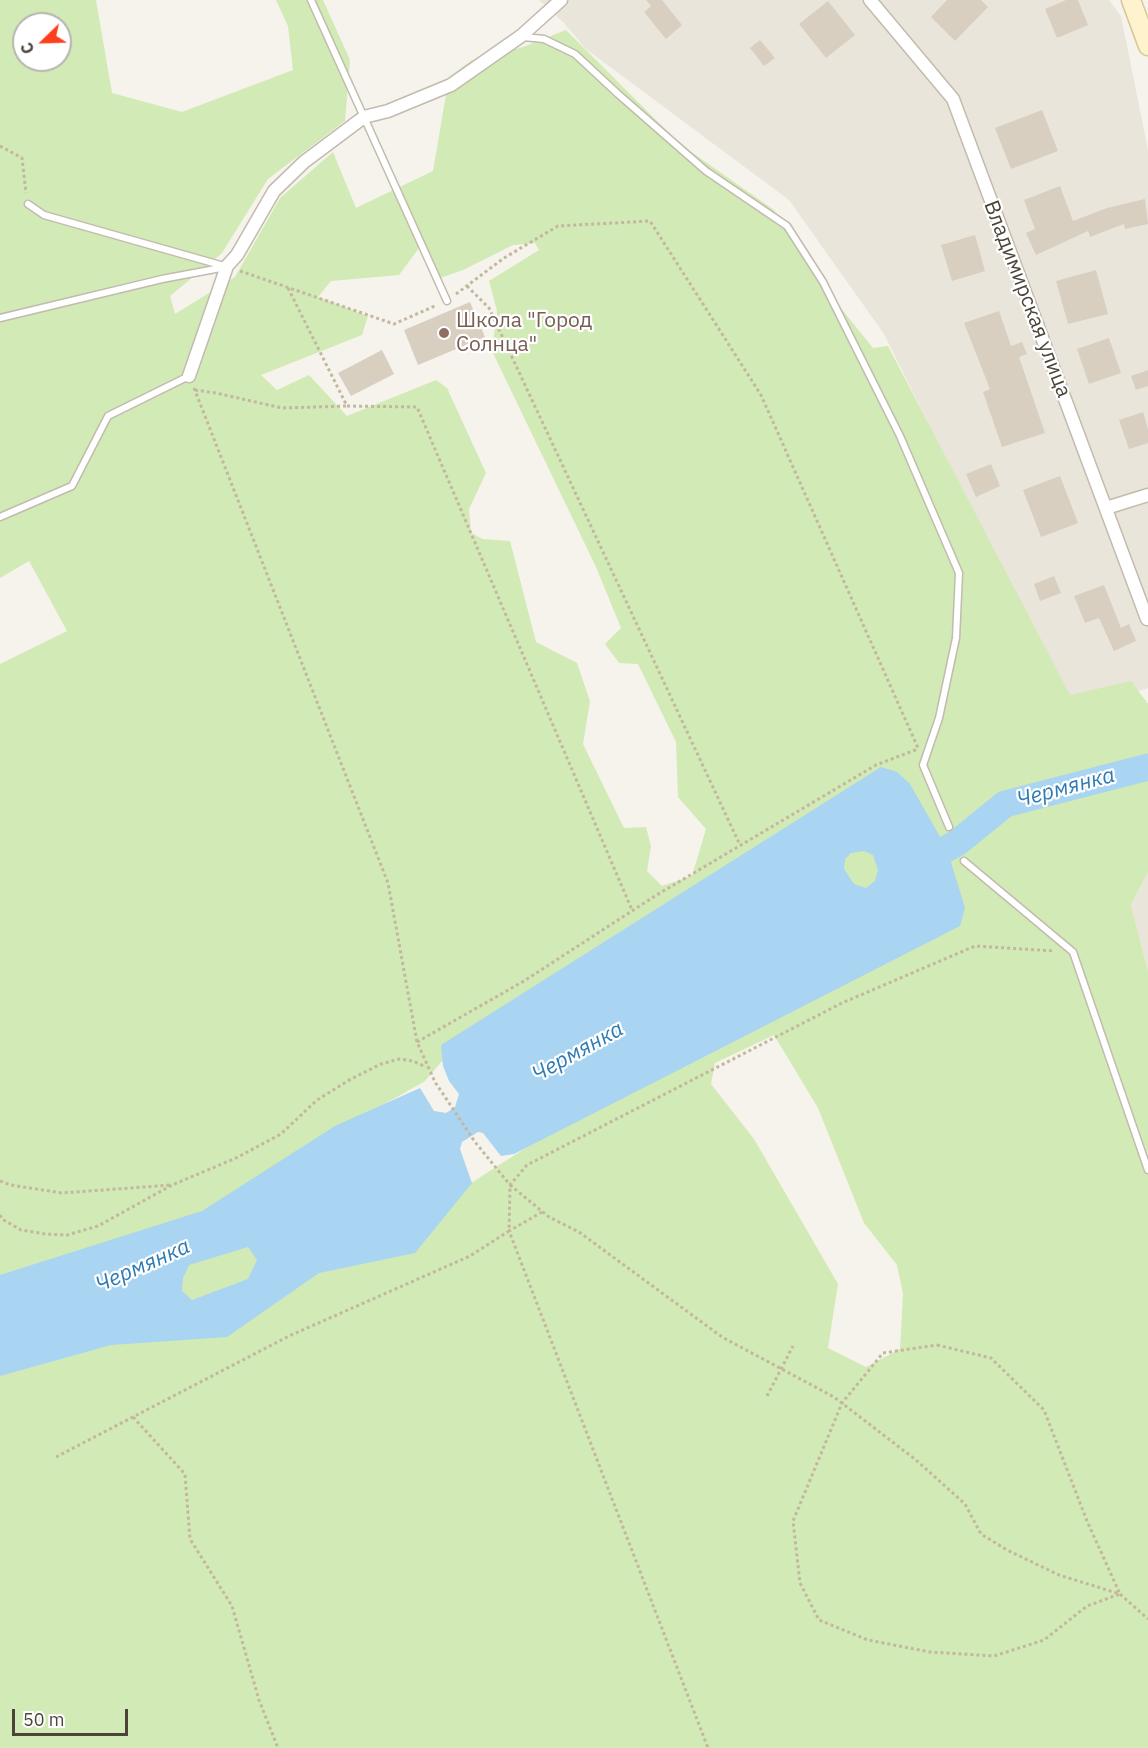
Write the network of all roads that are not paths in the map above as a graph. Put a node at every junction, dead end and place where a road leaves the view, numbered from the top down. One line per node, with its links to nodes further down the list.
1 (311, 0): 7 (lane)
2 (561, 0): 5 (street)
3 (870, 0): 14 (street, Владимирская улица)
4 (1131, 0): 6 (street)
5 (521, 36): 7 (street); 17 (lane)
6 (1147, 41)
7 (364, 117): 9 (street); 10 (lane)
8 (28, 204): 9 (lane)
9 (227, 266): 11 (lane); 12 (street)
10 (447, 301)
11 (0, 318)
12 (189, 376): 15 (lane)
13 (1148, 495): 14 (street)
14 (1106, 508): 16 (street, Владимирская улица)
15 (0, 517)
16 (1147, 619)
17 (949, 827)
18 (964, 861): 19 (lane)
19 (1148, 1170)

